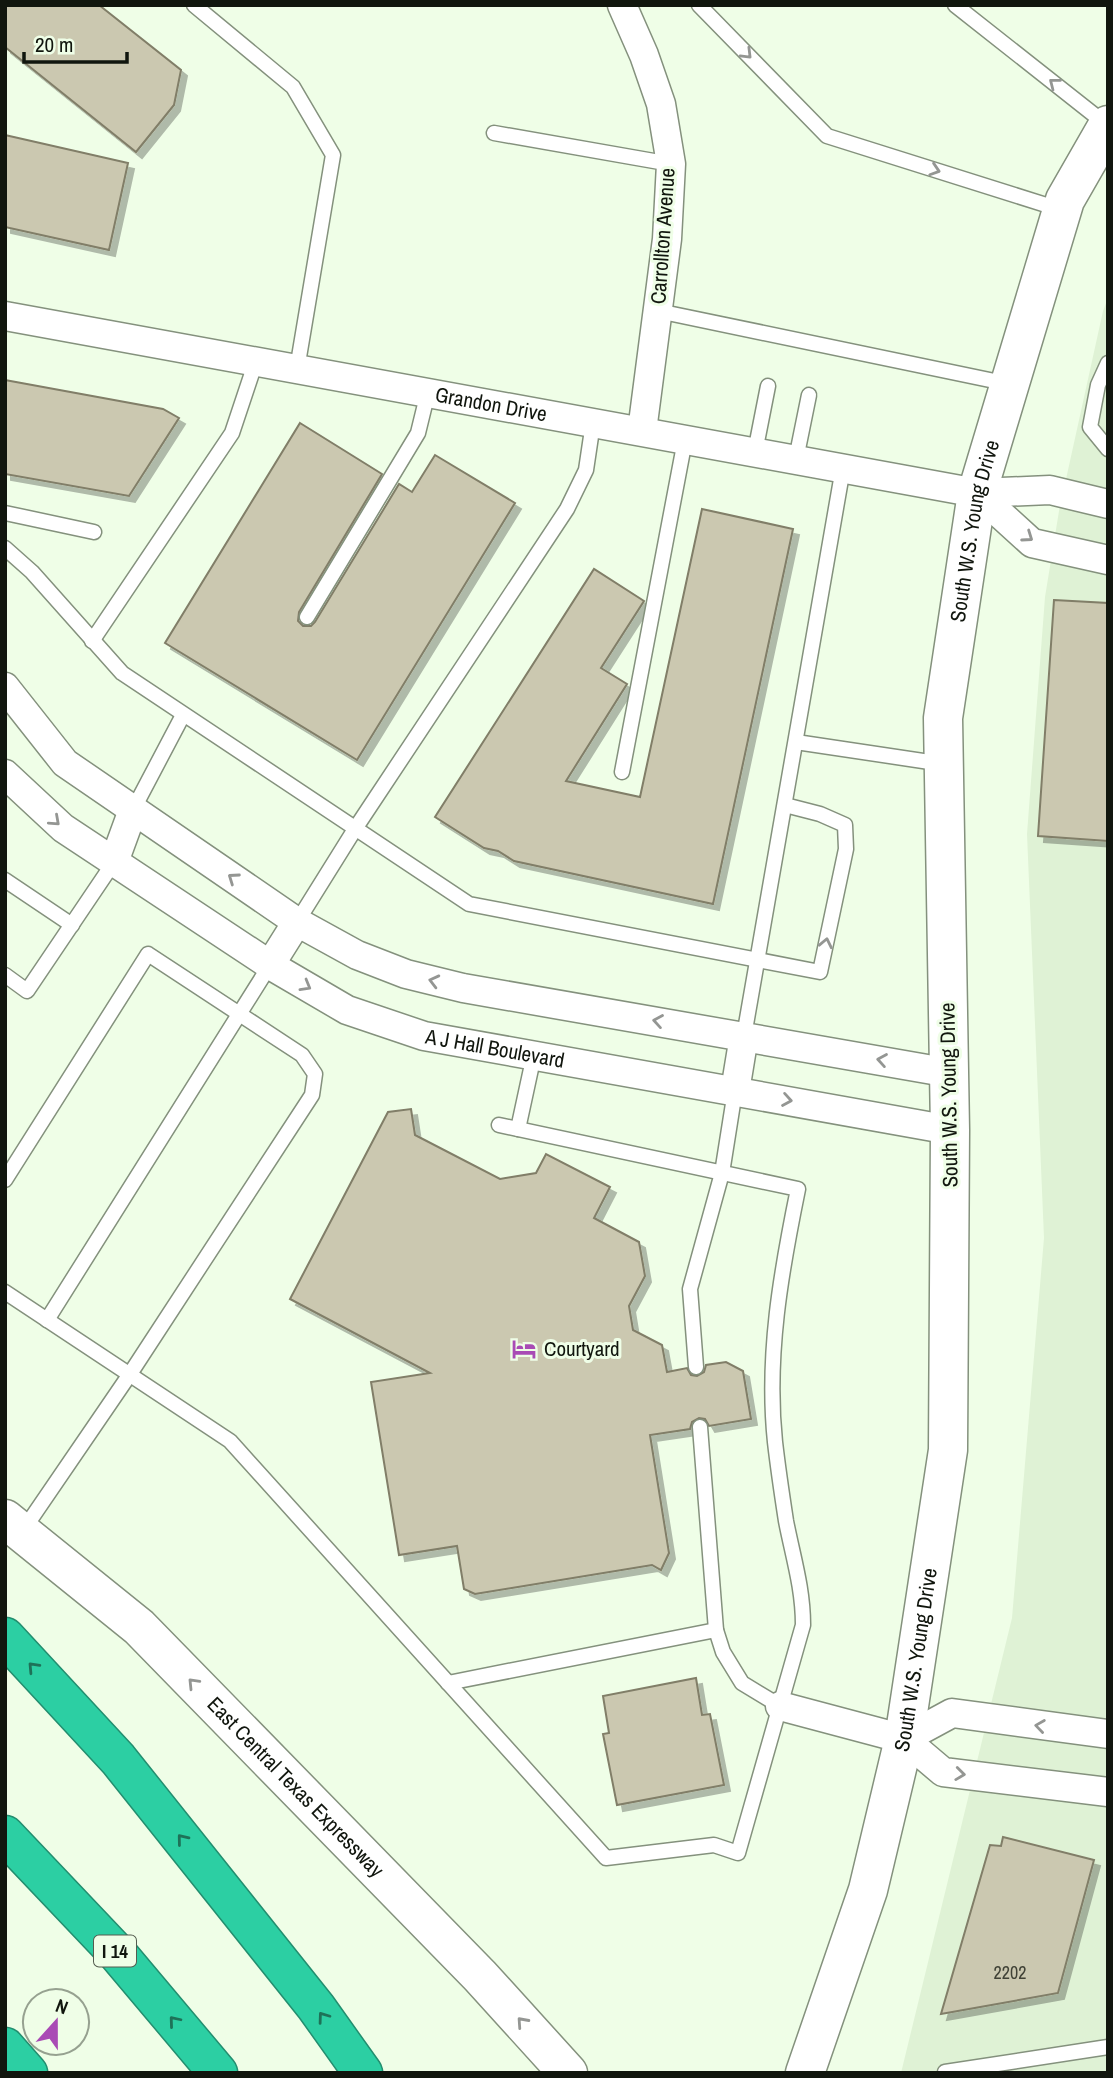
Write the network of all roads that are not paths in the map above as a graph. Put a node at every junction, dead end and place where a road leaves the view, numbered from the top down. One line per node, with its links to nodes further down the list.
1 (194, 5): 13 (lane)
2 (622, 5): 7 (street, Carrollton Avenue)
3 (699, 5): 8 (lane, one-way to 8)
4 (955, 5): 5 (lane, one-way to 4)
5 (1108, 125): 8 (main road, South W.S. Young Drive)
6 (494, 134): 7 (lane)
7 (671, 164): 9 (street, Carrollton Avenue)
8 (1062, 210): 14 (main road, South W.S. Young Drive)
9 (658, 311): 14 (lane); 19 (street, Carrollton Avenue)
10 (5, 316): 11 (street, Grandon Drive)
11 (256, 361): 13 (street, Grandon Drive); 32 (lane)
12 (1108, 363): 21 (lane)
13 (297, 369): 16 (street, Grandon Drive)
14 (1010, 384): 25 (main road, South W.S. Young Drive)
15 (768, 386): 22 (lane)
16 (428, 392): 18 (street, Grandon Drive); 31 (lane)
17 (809, 395): 23 (lane)
18 (593, 422): 19 (street, Grandon Drive); 41 (lane)
19 (642, 431): 20 (street, Grandon Drive)
20 (685, 440): 22 (street, Grandon Drive); 37 (lane)
21 (1108, 449)
22 (755, 452): 23 (street, Grandon Drive)
23 (796, 460): 24 (street, Grandon Drive)
24 (843, 468): 25 (street, Grandon Drive); 35 (lane)
25 (977, 493): 26 (street, Grandon Drive); 30 (street, one-way to 30); 36 (main road, South W.S. Young Drive)
26 (1108, 503)
27 (5, 513): 28 (lane)
28 (94, 532)
29 (5, 548): 32 (lane)
30 (1108, 560)
31 (307, 617)
32 (92, 641): 34 (lane)
33 (5, 687): 40 (street)
34 (183, 715): 40 (lane); 41 (lane)
35 (796, 742): 36 (lane); 39 (lane)
36 (944, 764): 52 (main road, South W.S. Young Drive)
37 (622, 772)
38 (5, 774): 42 (street, A J Hall Boulevard, one-way to 42)
39 (785, 805): 46 (lane); 46 (lane, one-way to 39)
40 (133, 810): 42 (street); 44 (street, one-way to 40)
41 (355, 829): 44 (lane); 46 (lane)
42 (114, 862): 45 (lane); 47 (street, A J Hall Boulevard)
43 (5, 880): 45 (lane)
44 (297, 922): 47 (street); 50 (street, one-way to 44)
45 (72, 925): 48 (lane)
46 (758, 960): 50 (lane)
47 (270, 965): 49 (lane); 51 (street, A J Hall Boulevard, one-way to 51)
48 (5, 975)
49 (239, 1014): 58 (lane); 60 (lane); 62 (lane)
50 (744, 1036): 52 (street, one-way to 50); 53 (street)
51 (534, 1055): 53 (street, A J Hall Boulevard); 55 (lane)
52 (950, 1073): 56 (main road, South W.S. Young Drive)
53 (735, 1091): 56 (street, A J Hall Boulevard, one-way to 56); 57 (lane)
54 (499, 1125): 55 (lane)
55 (518, 1129): 57 (lane)
56 (950, 1129): 70 (main road, South W.S. Young Drive)
57 (722, 1173): 61 (lane); 68 (lane)
58 (5, 1180)
59 (5, 1292): 60 (lane)
60 (47, 1320): 62 (lane)
61 (696, 1367)
62 (130, 1374): 64 (lane); 67 (lane)
63 (701, 1427): 65 (lane)
64 (14, 1526): 79 (main road, East Central Texas Expressway, one-way to 64)
65 (716, 1630): 67 (lane); 68 (lane)
66 (5, 1637): 78 (highway, one-way to 66)
67 (448, 1683): 68 (lane)
68 (780, 1706): 70 (street)
69 (1108, 1734): 70 (street, one-way to 70)
70 (904, 1739): 71 (street, one-way to 71); 80 (main road, South W.S. Young Drive)
71 (1108, 1792)
72 (5, 1835): 77 (highway, I 14, one-way to 72)
73 (1107, 2045): 75 (lane)
74 (5, 2048): 76 (highway)
75 (945, 2072)
76 (28, 2073)
77 (218, 2073)
78 (363, 2073)
79 (568, 2073)
80 (805, 2073)

